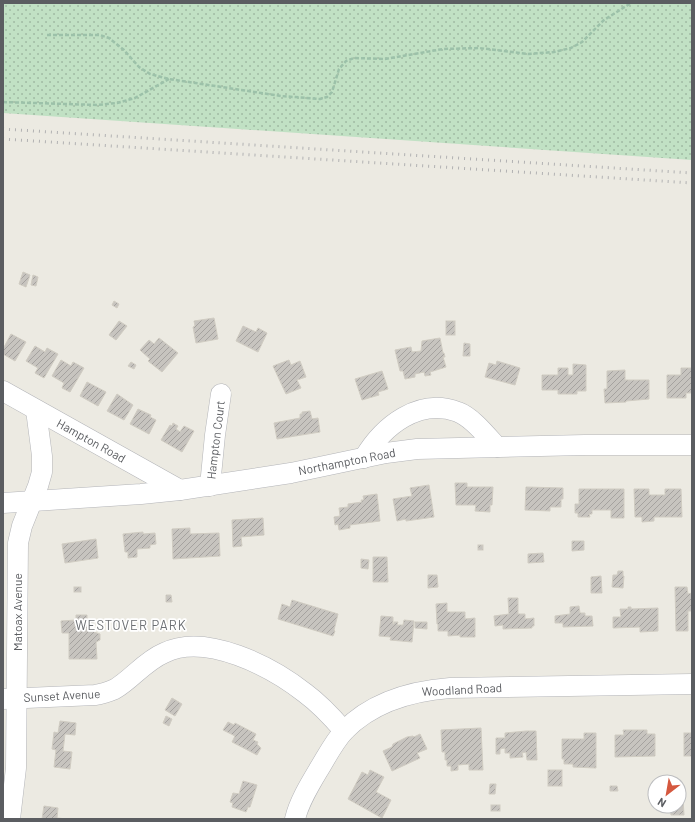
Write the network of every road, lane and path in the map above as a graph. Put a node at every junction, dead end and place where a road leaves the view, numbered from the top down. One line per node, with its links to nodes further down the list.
1 (631, 3): 3 (path)
2 (47, 35): 3 (path)
3 (169, 79): 4 (path)
4 (3, 102)
5 (3, 391): 7 (street, Hampton Road)
6 (221, 394): 11 (street, Hampton Court)
7 (36, 410): 12 (street, Hampton Road); 13 (street, Matoax Avenue)
8 (692, 445): 9 (street, Northampton Road)
9 (497, 447): 10 (street, Northampton Road); 10 (street)
10 (364, 458): 11 (street, Northampton Road)
11 (210, 486): 12 (street, Northampton Road)
12 (180, 490): 13 (street, Northampton Road)
13 (32, 501): 14 (street, Northampton Road); 16 (street, Matoax Avenue)
14 (3, 503)
15 (692, 684): 17 (street, Woodland Road)
16 (10, 698): 17 (street, Sunset Avenue); 18 (street, Matoax Avenue)
17 (344, 731): 19 (street, Woodland Road)
18 (10, 819)
19 (295, 819)

